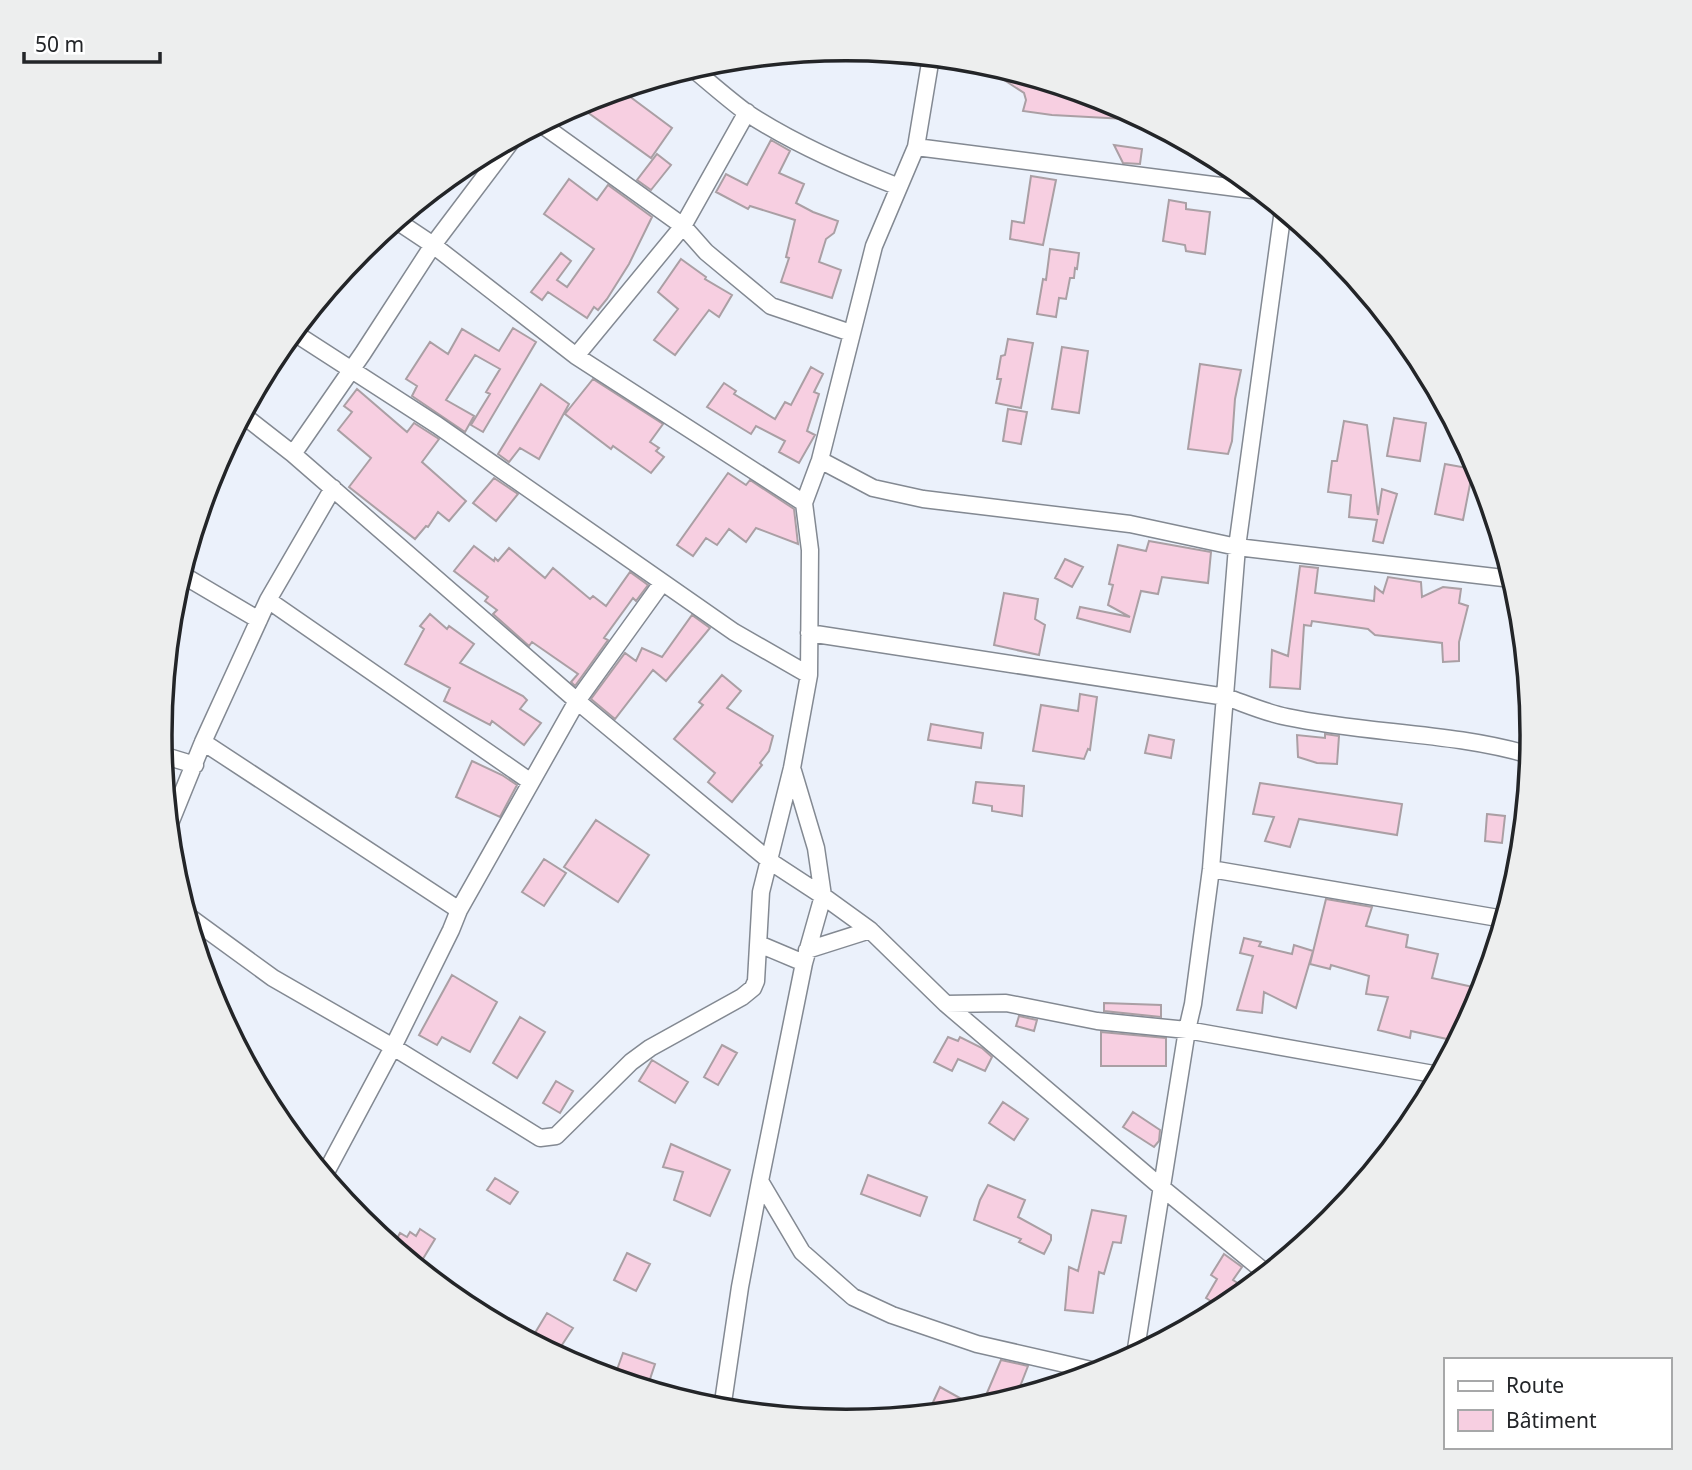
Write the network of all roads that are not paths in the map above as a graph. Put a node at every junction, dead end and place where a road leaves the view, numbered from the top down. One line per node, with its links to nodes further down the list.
1 (929, 67): 5 (street)
2 (703, 77): 3 (street)
3 (747, 112): 7 (street); 11 (street)
4 (550, 130): 11 (street)
5 (916, 146): 7 (street); 8 (street)
6 (498, 159): 12 (street)
7 (899, 187): 13 (street)
8 (1239, 188)
9 (1281, 221): 22 (street)
10 (405, 226): 12 (street)
11 (683, 226): 13 (street); 15 (street)
12 (433, 245): 15 (street); 16 (street)
13 (851, 332): 19 (street)
14 (302, 338): 16 (street)
15 (576, 356): 21 (street)
16 (353, 369): 18 (street); 25 (street)
17 (251, 421): 18 (street)
18 (293, 454): 20 (street)
19 (820, 460): 21 (street); 22 (street)
20 (332, 488): 26 (street); 31 (street)
21 (804, 503): 28 (street)
22 (1237, 547): 23 (street); 30 (street)
23 (1501, 578)
24 (191, 580): 27 (street)
25 (662, 583): 29 (street); 31 (street)
26 (268, 600): 27 (street); 37 (street)
27 (259, 620): 32 (street)
28 (809, 633): 29 (street); 30 (street)
29 (809, 675): 36 (street)
30 (1226, 697): 33 (street); 40 (street)
31 (577, 701): 37 (street); 39 (street)
32 (202, 742): 35 (street); 42 (street)
33 (1519, 753)
34 (173, 758): 35 (street)
35 (195, 765): 38 (street)
36 (792, 768): 39 (street); 41 (street)
37 (531, 782): 42 (street)
38 (177, 808)
39 (771, 862): 41 (street); 46 (street)
40 (1211, 869): 43 (street); 49 (street)
41 (823, 895): 45 (street); 47 (street)
42 (458, 910): 50 (street)
43 (1494, 917)
44 (200, 925): 50 (street)
45 (870, 930): 47 (street); 48 (street)
46 (759, 944): 47 (street); 50 (street)
47 (806, 956): 53 (street)
48 (946, 1004): 49 (street); 54 (street)
49 (1187, 1030): 51 (street); 54 (street)
50 (393, 1047): 52 (street)
51 (1429, 1072)
52 (329, 1167)
53 (760, 1181): 57 (street); 58 (street)
54 (1161, 1187): 55 (street); 56 (street)
55 (1259, 1267)
56 (1137, 1342)
57 (1079, 1367)
58 (724, 1397)

